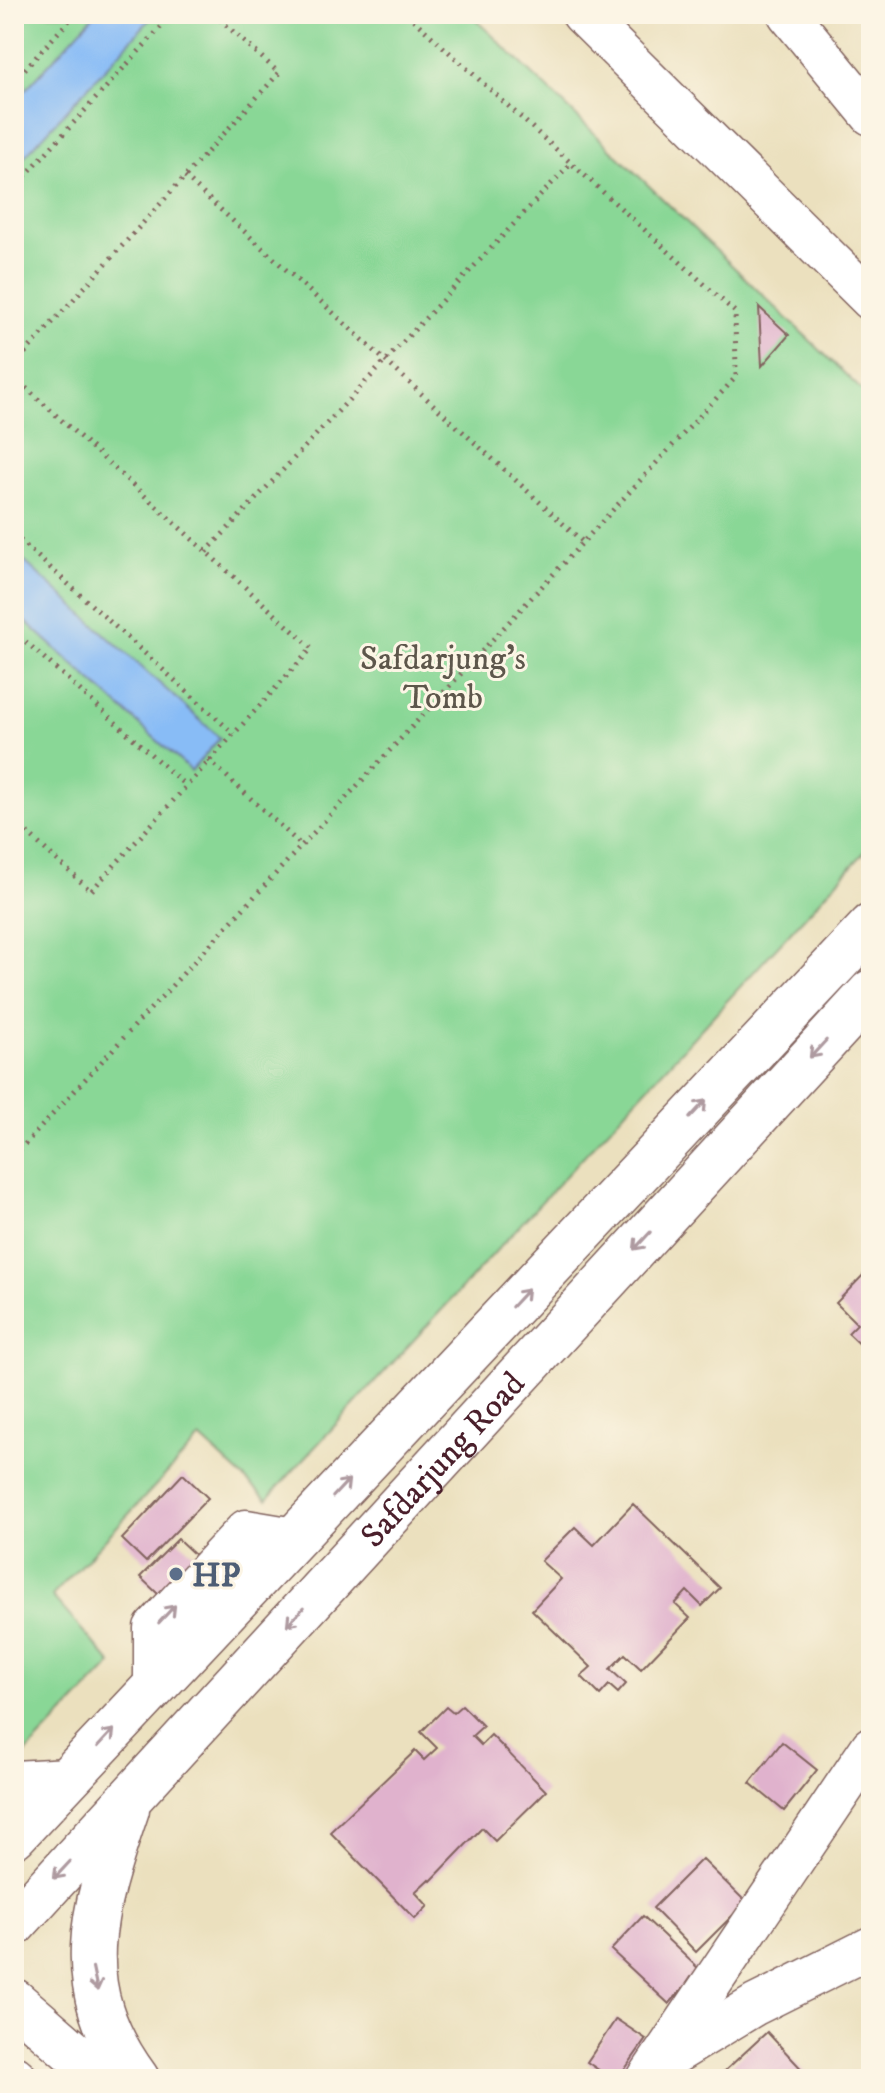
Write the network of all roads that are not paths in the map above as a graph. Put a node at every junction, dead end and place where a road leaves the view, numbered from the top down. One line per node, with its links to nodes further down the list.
1 (582, 14): 4 (street)
2 (788, 14): 3 (street)
3 (871, 115)
4 (871, 300)
5 (871, 926): 7 (main road, Safdarjung Road, one-way to 5)
6 (871, 992): 8 (main road, Safdarjung Road, one-way to 8)
7 (294, 1538): 8 (main road); 10 (main road, Safdarjung Road, one-way to 7)
8 (333, 1575): 12 (main road, Safdarjung Road, one-way to 12)
9 (871, 1747): 18 (street)
10 (69, 1778): 11 (street); 13 (main road); 14 (main road, Safdarjung Road)
11 (14, 1781)
12 (131, 1795): 15 (main road, Safdarjung Road, one-way to 15); 20 (main road, one-way to 20)
13 (14, 1805)
14 (14, 1836)
15 (14, 1924)
16 (871, 1947): 18 (street)
17 (14, 2001): 19 (main road)
18 (652, 2072)
19 (104, 2079)
20 (137, 2079)

